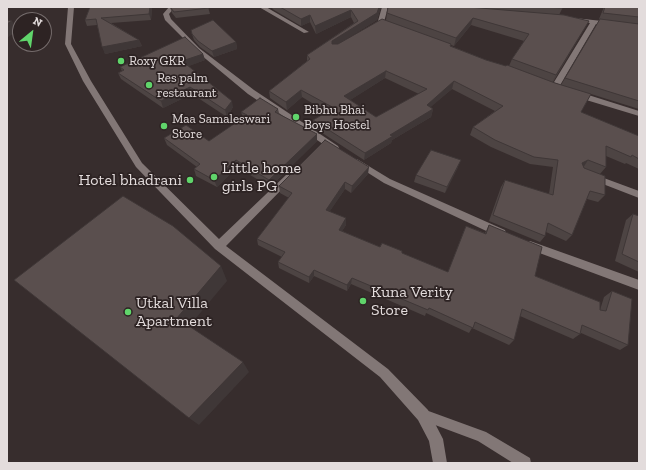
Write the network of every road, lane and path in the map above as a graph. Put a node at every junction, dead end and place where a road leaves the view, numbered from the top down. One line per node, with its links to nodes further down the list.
1 (70, 7): 22 (street)
2 (172, 7): 20 (street)
3 (262, 7): 11 (street)
4 (385, 7): 6 (street)
5 (571, 20): 7 (street)
6 (381, 22): 8 (street); 10 (street)
7 (594, 22): 9 (street); 13 (street)
8 (388, 24)
9 (617, 25)
10 (368, 29)
11 (306, 32)
12 (548, 85): 13 (street)
13 (555, 87): 14 (street)
14 (563, 90)
15 (570, 92): 16 (street)
16 (639, 114)
17 (297, 169): 22 (street)
18 (582, 172): 19 (street)
19 (639, 195)
20 (508, 236)
21 (522, 242): 23 (street)
22 (219, 246): 24 (street)
23 (639, 285)
24 (423, 416): 25 (street); 26 (lane)
25 (440, 463)
26 (526, 463)

